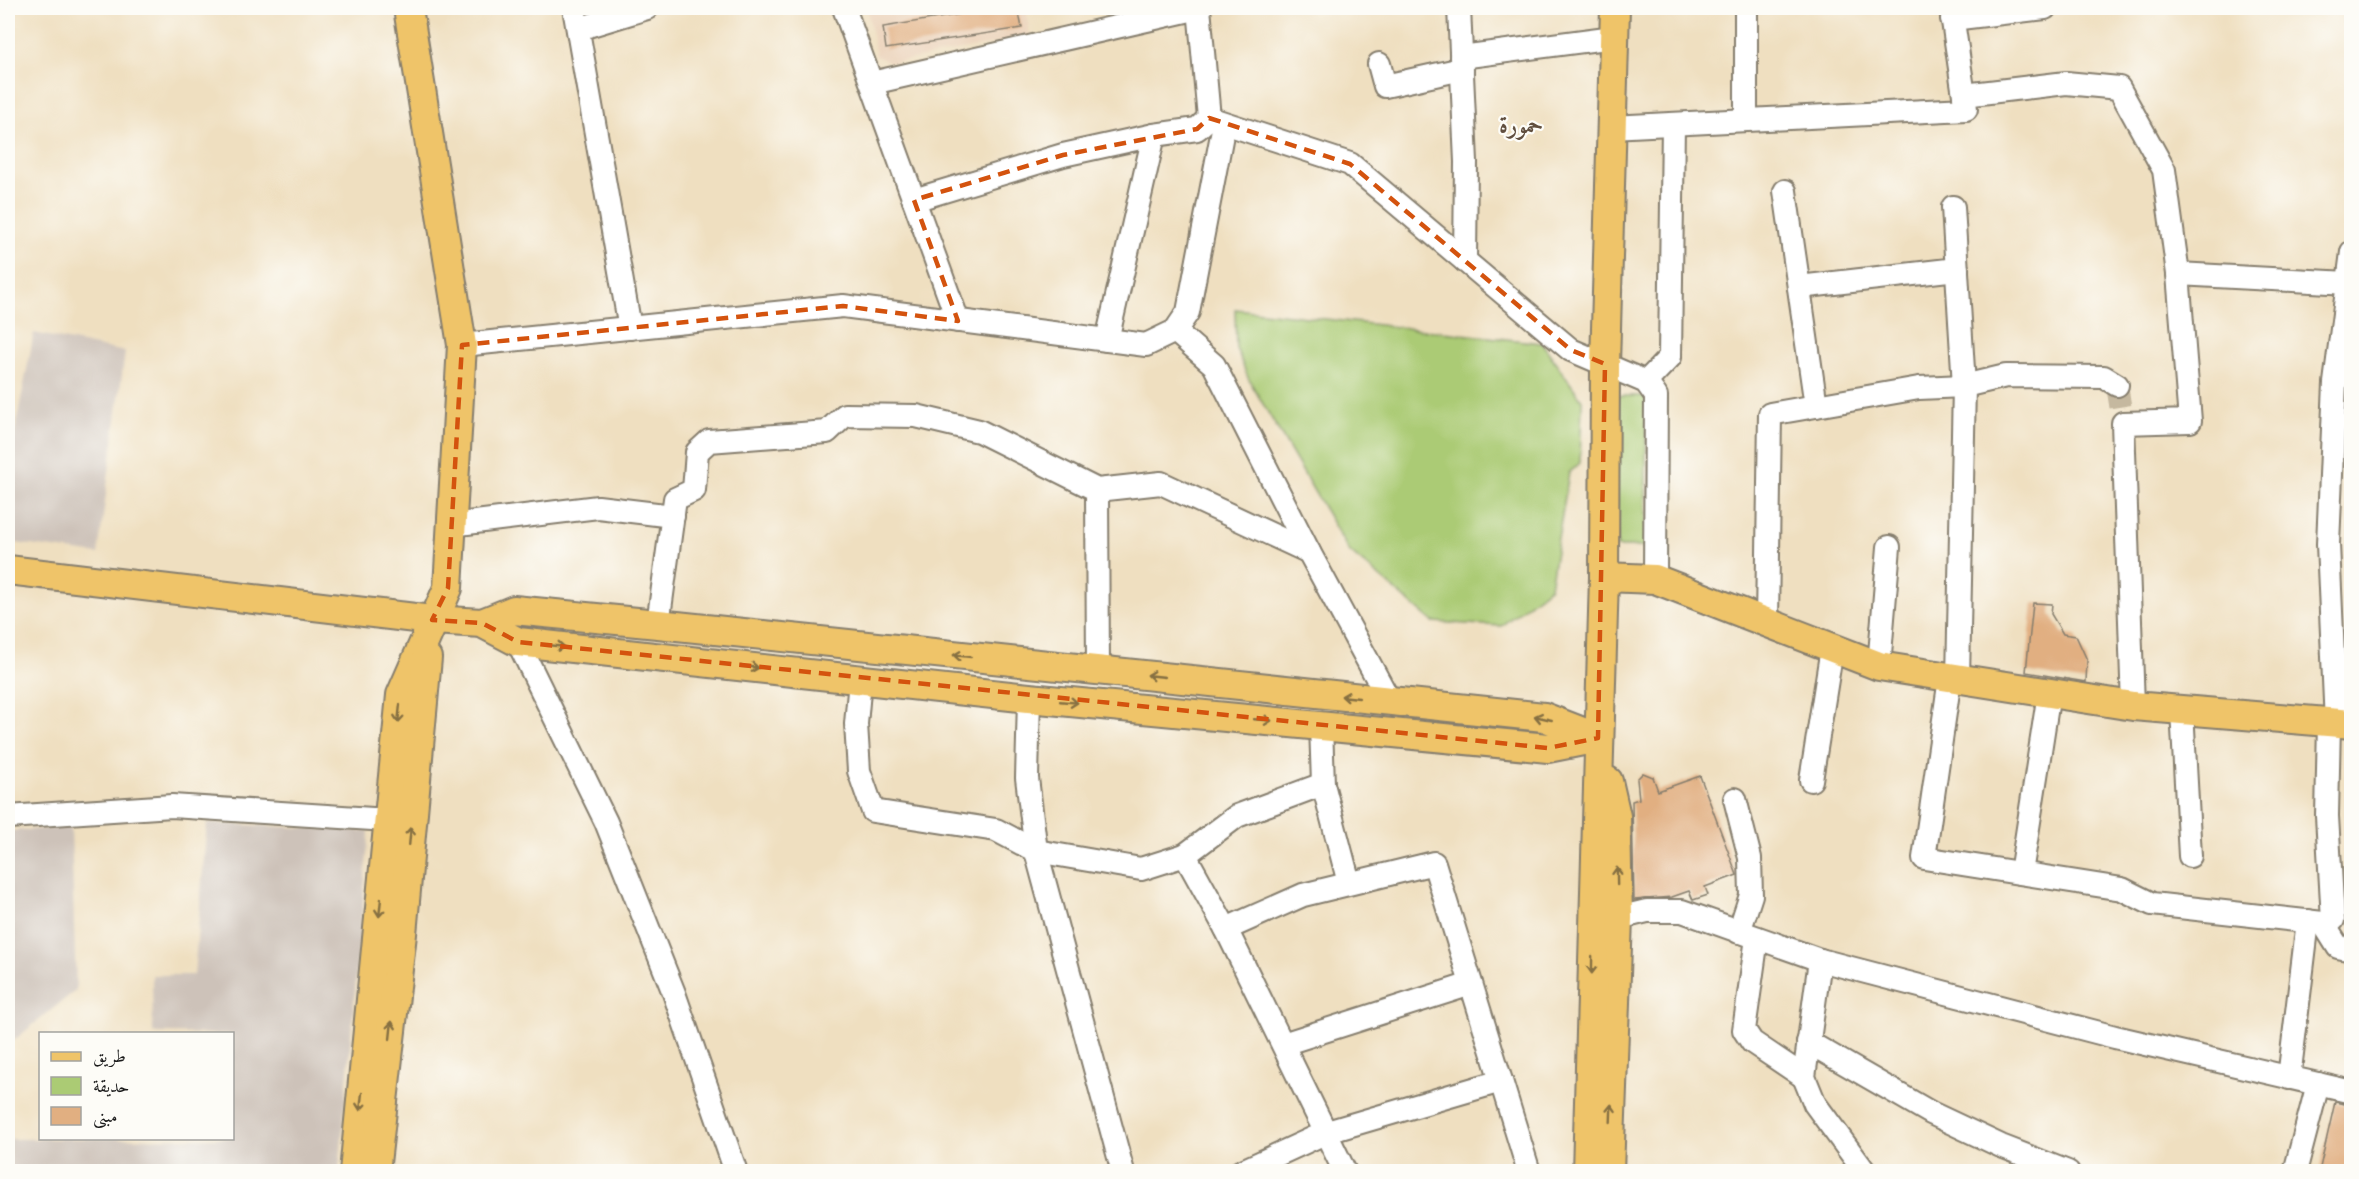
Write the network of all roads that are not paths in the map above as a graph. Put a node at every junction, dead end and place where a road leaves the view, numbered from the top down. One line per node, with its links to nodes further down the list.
1 (408, 8): 34 (main road)
2 (646, 8): 10 (street)
3 (844, 8): 14 (street)
4 (1199, 8): 14 (street); 17 (street)
5 (1459, 8): 12 (street)
6 (1615, 8): 11 (main road)
7 (1746, 8): 16 (street)
8 (2044, 8): 9 (street)
9 (1952, 13): 15 (street)
10 (576, 18): 31 (street)
11 (1614, 37): 12 (street); 19 (main road)
12 (1461, 63): 13 (street); 25 (street)
13 (1379, 64)
14 (872, 83): 22 (street)
15 (1964, 95): 16 (street); 27 (street)
16 (1746, 120): 18 (street)
17 (1216, 121): 20 (street); 25 (street); 32 (street)
18 (1672, 124): 19 (street); 36 (street)
19 (1611, 127): 35 (main road)
20 (1154, 135): 22 (street); 33 (street)
21 (1785, 191): 29 (street)
22 (914, 200): 30 (street)
23 (1953, 207): 26 (street)
24 (2352, 252): 28 (street)
25 (1465, 261): 35 (street)
26 (1957, 269): 29 (street); 39 (street)
27 (2178, 274): 28 (street); 62 (street)
28 (2348, 283): 37 (street)
29 (1799, 287): 40 (street)
30 (958, 321): 31 (street); 33 (street)
31 (630, 328): 34 (street)
32 (1175, 331): 33 (street); 45 (street)
33 (1107, 340)
34 (462, 345): 43 (main road)
35 (1605, 364): 36 (street); 47 (main road)
36 (1646, 382): 48 (street)
37 (2343, 384): 64 (street)
38 (2117, 385): 39 (street)
39 (1964, 386): 40 (street); 57 (street)
40 (1816, 406): 51 (street)
41 (1097, 490): 42 (street); 45 (street); 56 (street)
42 (673, 516): 43 (street); 52 (street)
43 (451, 525): 49 (main road)
44 (1889, 547): 55 (street)
45 (1309, 552): 61 (street)
46 (8, 570): 49 (main road)
47 (1604, 577): 48 (main road); 66 (main road)
48 (1655, 579): 51 (main road)
49 (432, 620): 50 (main road); 71 (main road, one-way to 71); 93 (main road, one-way to 49)
50 (482, 623): 52 (main road); 53 (main road)
51 (1767, 623): 54 (main road)
52 (658, 624): 56 (main road, one-way to 52)
53 (518, 642): 58 (main road, one-way to 58); 94 (street)
54 (1832, 648): 55 (main road); 67 (street)
55 (1879, 666): 57 (main road)
56 (1098, 670): 61 (main road, one-way to 56)
57 (1954, 678): 59 (main road); 75 (street)
58 (860, 680): 60 (main road); 72 (street)
59 (2049, 693): 62 (main road); 75 (street)
60 (1029, 698): 65 (main road, one-way to 65); 72 (street)
61 (1390, 702): 66 (main road, one-way to 61)
62 (2133, 706): 63 (main road)
63 (2182, 711): 64 (main road); 74 (street)
64 (2339, 724): 78 (street)
65 (1321, 725): 66 (main road); 68 (street)
66 (1598, 738): 77 (main road)
67 (1811, 780)
68 (1323, 784): 73 (street); 76 (street)
69 (1736, 799): 80 (street)
70 (8, 817): 71 (street)
71 (388, 820): 92 (main road, one-way to 92)
72 (1036, 851): 73 (street); 95 (street)
73 (1185, 855): 79 (street)
74 (2190, 856)
75 (2020, 873): 78 (street)
76 (1349, 883): 79 (street); 83 (street)
77 (1606, 919): 80 (street); 99 (main road, one-way to 99); 100 (main road, one-way to 77)
78 (2315, 922): 81 (street); 87 (street)
79 (1226, 929): 85 (street)
80 (1748, 935): 82 (street); 86 (street)
81 (2352, 950)
82 (1820, 960): 84 (street); 87 (street)
83 (1471, 984): 85 (street); 88 (street)
84 (1808, 1042): 86 (street); 102 (street)
85 (1283, 1044): 91 (street)
86 (1804, 1077): 101 (street)
87 (2289, 1078): 89 (street)
88 (1501, 1081): 91 (street); 98 (street)
89 (2318, 1084): 90 (street); 103 (street)
90 (2352, 1092)
91 (1327, 1132): 96 (street); 97 (street)
92 (354, 1172)
93 (375, 1172)
94 (736, 1172)
95 (1123, 1172)
96 (1240, 1172)
97 (1345, 1172)
98 (1529, 1172)
99 (1587, 1172)
100 (1609, 1172)
101 (1866, 1172)
102 (2068, 1172)
103 (2295, 1172)

